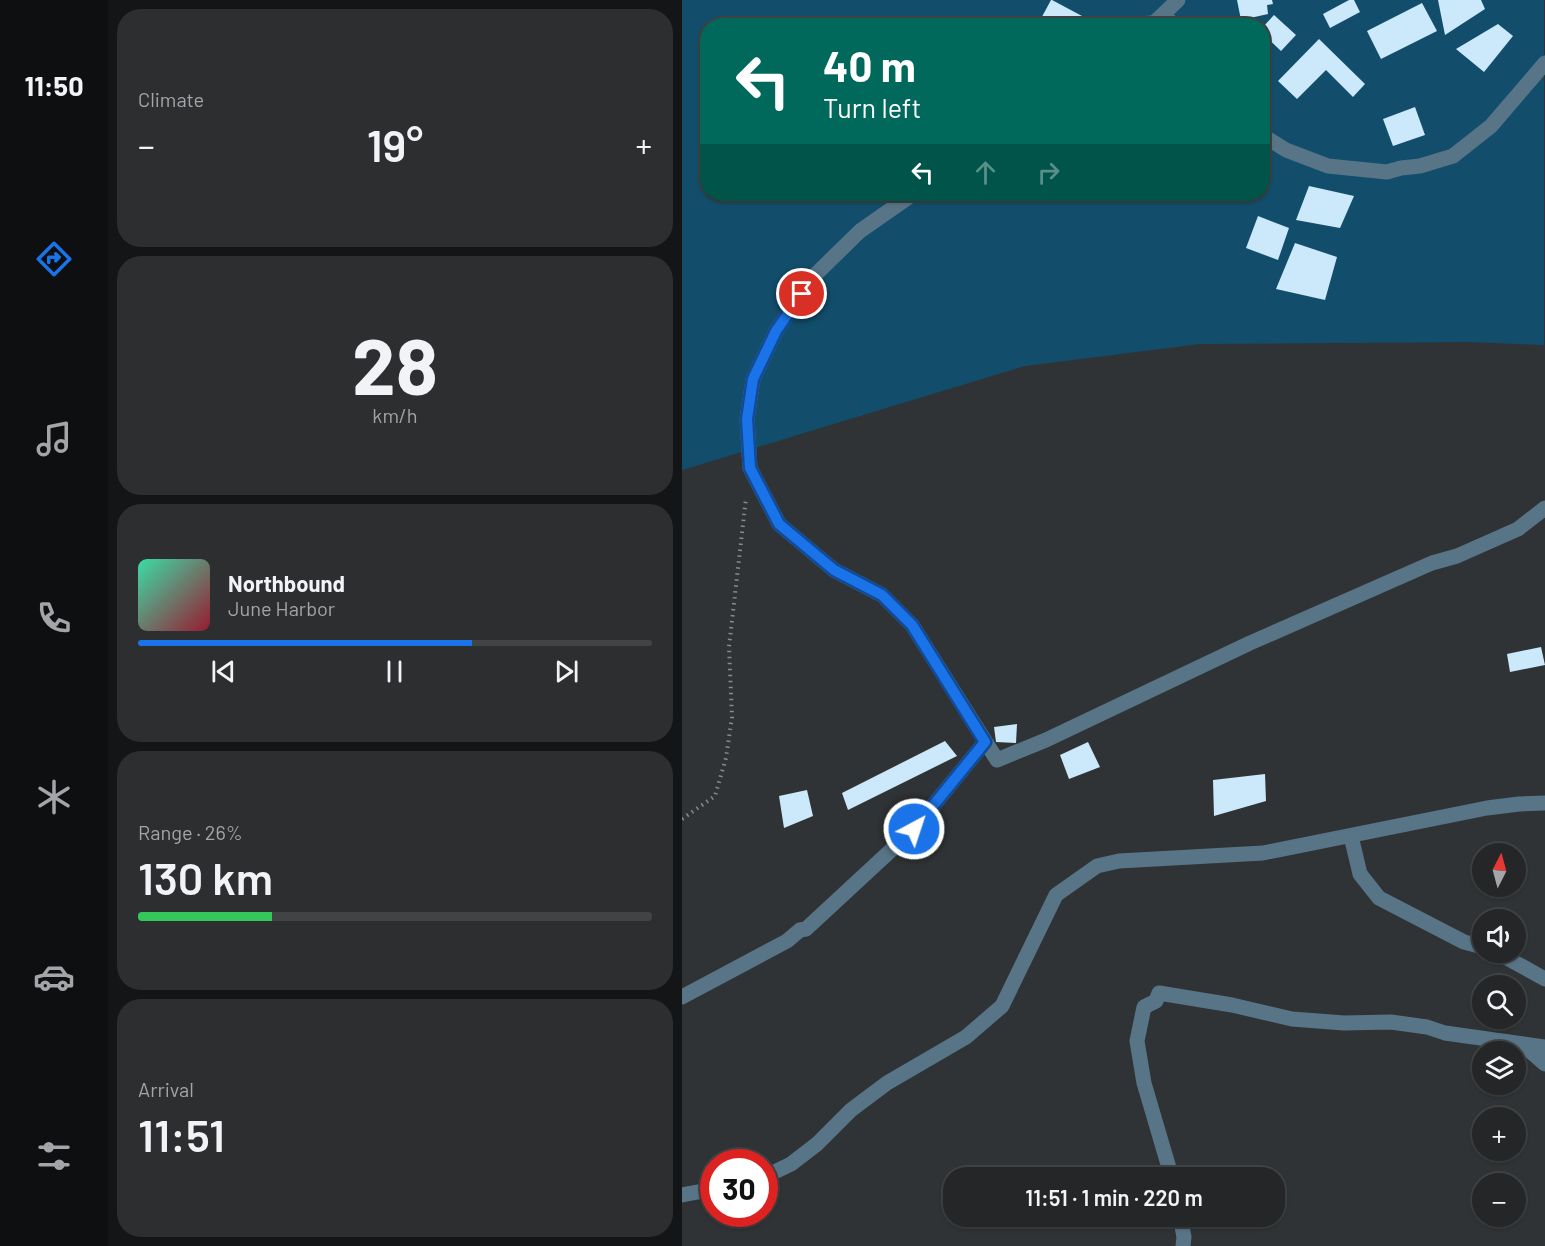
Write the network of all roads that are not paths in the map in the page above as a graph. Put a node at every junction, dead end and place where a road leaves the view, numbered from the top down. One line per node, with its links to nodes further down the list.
1 (1178, 0): 2 (street)
2 (1159, 18)
3 (1544, 63): 4 (street)
4 (1270, 140)
5 (903, 201): 7 (street)
6 (1544, 508): 7 (street)
7 (985, 742): 13 (street)
8 (1544, 803): 9 (street)
9 (1351, 836): 10 (street); 20 (street)
10 (1472, 944)
11 (1516, 963): 12 (street)
12 (1544, 979)
13 (682, 997)
14 (1497, 1041): 19 (street)
15 (1526, 1045): 16 (street)
16 (1544, 1047)
17 (1526, 1048): 18 (street)
18 (1544, 1064)
19 (1169, 1167)
20 (778, 1170)
21 (700, 1192): 22 (street)
22 (682, 1195)
23 (1182, 1227): 24 (street)
24 (1183, 1246)

